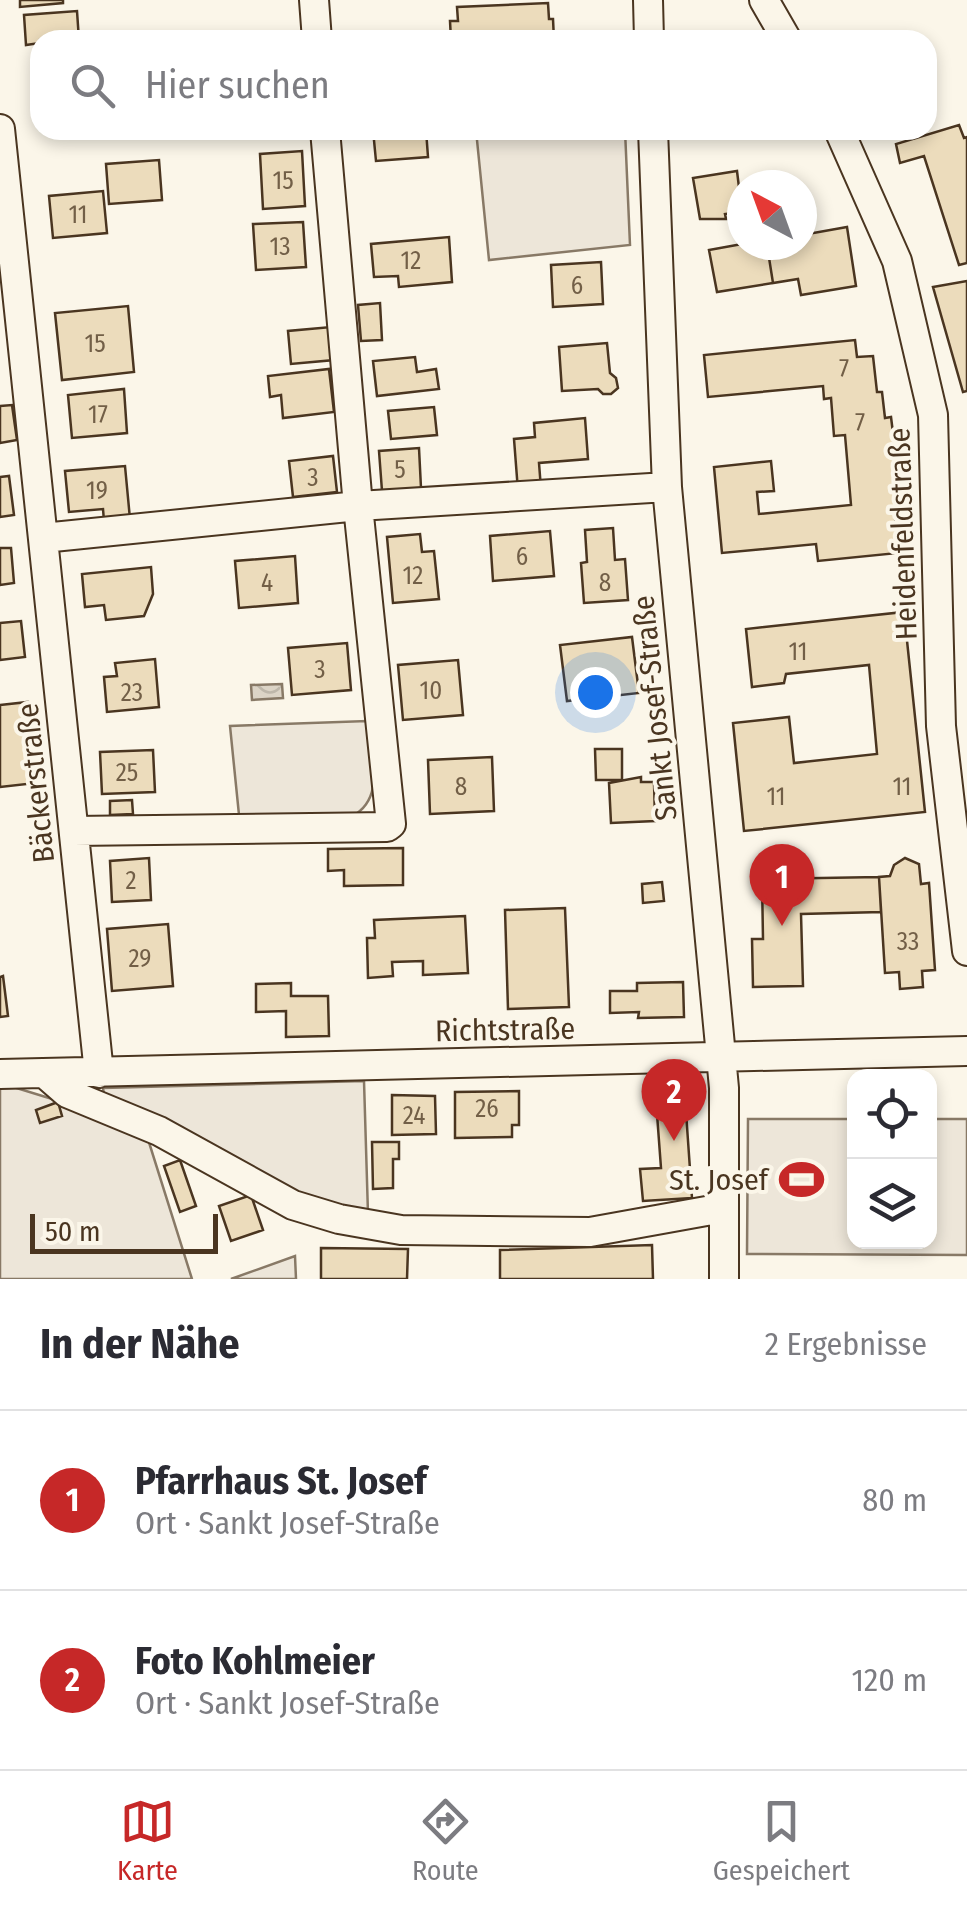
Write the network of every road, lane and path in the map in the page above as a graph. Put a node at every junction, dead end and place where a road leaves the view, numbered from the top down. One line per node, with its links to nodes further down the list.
1 (314, 0): 4 (street)
2 (648, 0): 5 (street)
3 (764, 0): 6 (street)
4 (316, 30)
5 (649, 30)
6 (781, 30)
7 (0, 128): 13 (street, Bäckerstraße)
8 (326, 140): 12 (street)
9 (653, 140): 11 (street, Sankt Josef-Straße)
10 (844, 140): 15 (street, Heidenfeldstraße)
11 (667, 487): 12 (street); 17 (street, Sankt Josef-Straße)
12 (358, 506): 13 (street); 14 (street)
13 (43, 538): 14 (street, Bäckerstraße)
14 (74, 831): 18 (street, Bäckerstraße)
15 (967, 951)
16 (967, 1051): 17 (street, Richtstraße)
17 (722, 1058): 18 (street, Richtstraße); 21 (street, Sankt Josef-Straße)
18 (100, 1072): 20 (street, Richtstraße)
19 (0, 1074): 20 (street, Richtstraße)
20 (44, 1074): 21 (street)
21 (723, 1208): 22 (street, Sankt Josef-Straße)
22 (724, 1279)

